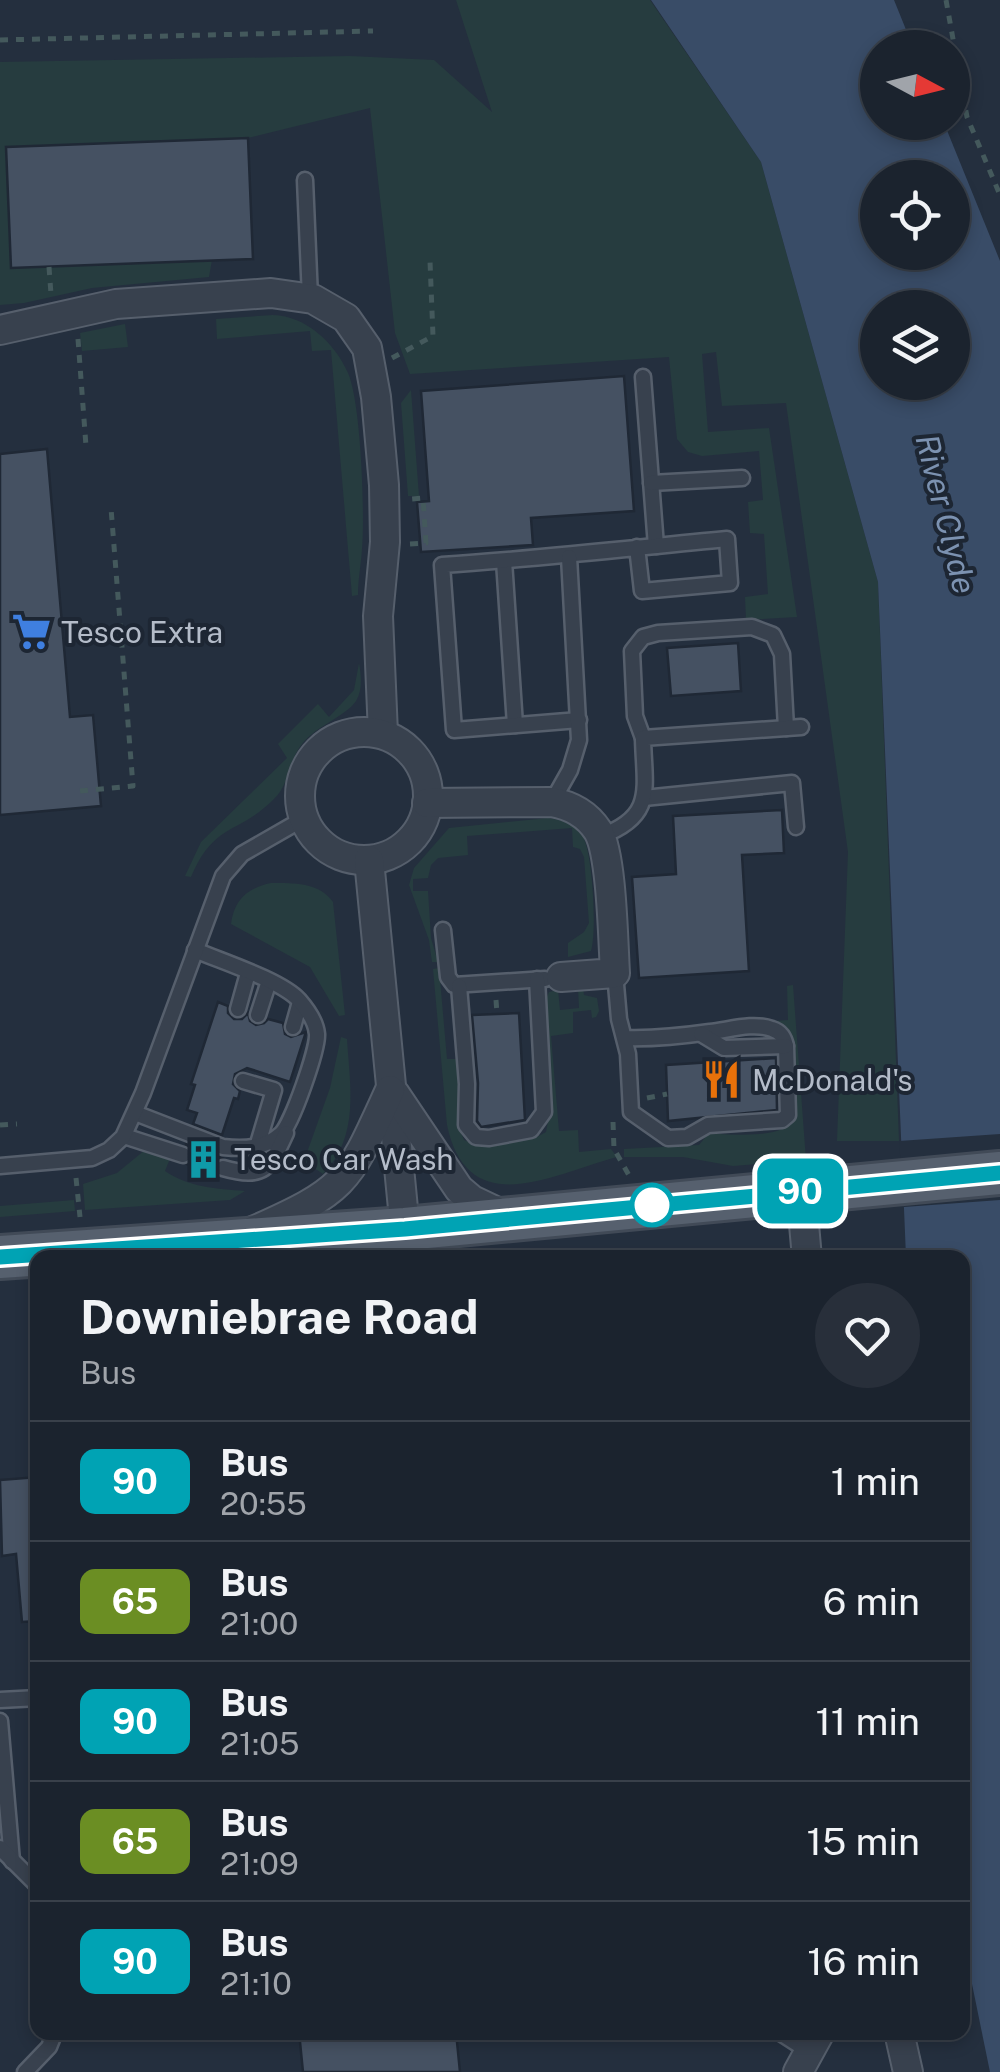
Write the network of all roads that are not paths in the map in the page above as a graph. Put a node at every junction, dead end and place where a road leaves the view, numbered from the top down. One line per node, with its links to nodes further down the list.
1 (305, 180): 2 (lane)
2 (310, 298): 3 (street); 13 (street)
3 (0, 330)
4 (642, 377): 6 (lane)
5 (742, 478): 6 (lane)
6 (650, 483): 7 (lane)
7 (656, 546): 8 (lane); 8 (lane)
8 (638, 547): 9 (lane)
9 (569, 557): 10 (lane); 11 (lane)
10 (504, 561): 12 (lane); 12 (lane)
11 (579, 720): 12 (lane); 16 (lane)
12 (515, 725)
13 (383, 734): 17 (street); 18 (street)
14 (643, 738): 14 (lane); 15 (lane)
15 (644, 798): 19 (lane); 20 (lane)
16 (551, 802): 17 (street); 20 (street)
17 (428, 804): 21 (street)
18 (304, 819): 21 (street); 23 (lane)
19 (796, 828)
20 (601, 836): 24 (street)
21 (368, 860): 32 (street)
22 (444, 930): 27 (lane)
23 (195, 950): 26 (lane); 33 (lane)
24 (616, 973): 25 (street); 30 (lane)
25 (549, 978): 27 (lane); 27 (lane)
26 (262, 979): 26 (lane); 28 (lane)
27 (459, 986)
28 (300, 1002): 29 (lane); 34 (lane)
29 (293, 1026)
30 (624, 1038): 30 (lane)
31 (243, 1081): 36 (lane)
32 (391, 1088): 42 (street); 43 (street); 44 (street)
33 (135, 1113): 35 (lane); 36 (lane)
34 (291, 1123): 36 (lane); 39 (lane)
35 (124, 1136): 37 (lane); 38 (lane)
36 (257, 1147)
37 (183, 1155)
38 (0, 1166)
39 (223, 1168)
40 (1000, 1172): 41 (main road)
41 (817, 1190): 42 (main road); 46 (street)
42 (510, 1218): 43 (main road)
43 (405, 1229): 44 (main road)
44 (232, 1241): 45 (main road)
45 (98, 1250)
46 (808, 1250)
47 (30, 1255): 48 (main road)
48 (0, 1257)
49 (30, 1698): 50 (lane)
50 (0, 1700)
51 (0, 1722): 53 (lane)
52 (0, 1848): 53 (lane)
53 (12, 1860): 54 (lane)
54 (30, 1878)
55 (52, 2040): 57 (lane)
56 (900, 2040): 58 (street)
57 (25, 2072)
58 (908, 2072)

